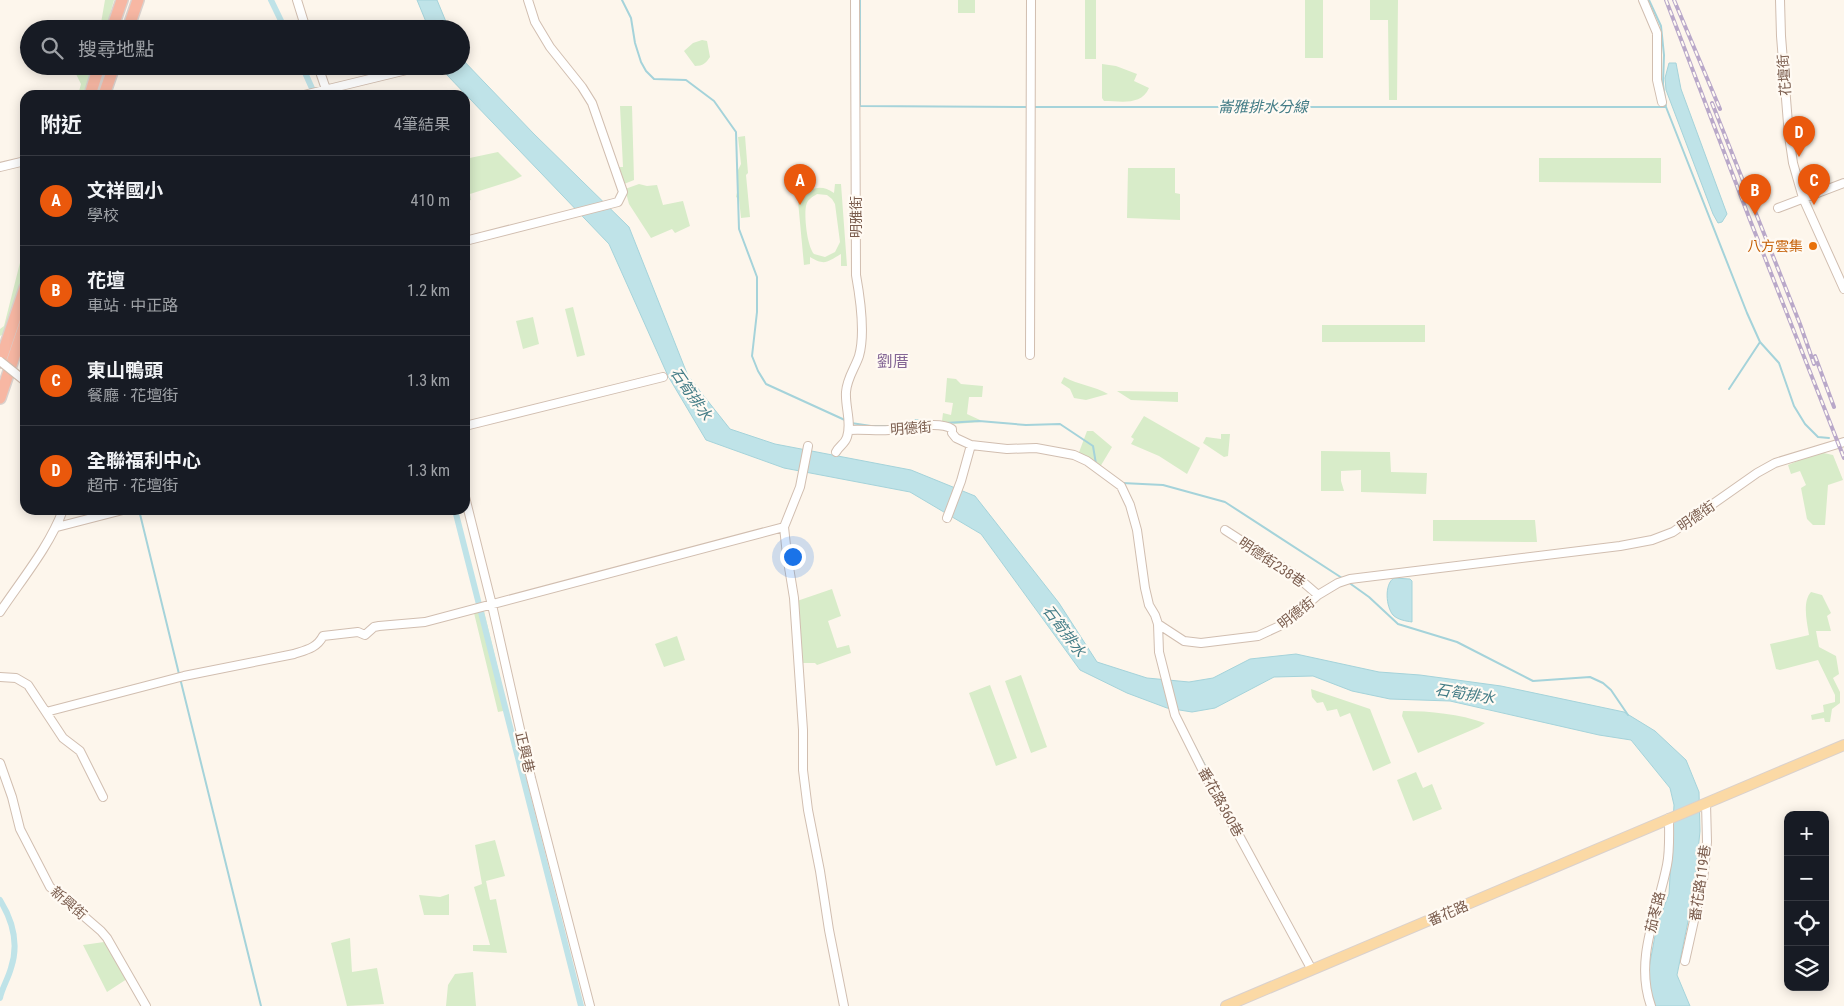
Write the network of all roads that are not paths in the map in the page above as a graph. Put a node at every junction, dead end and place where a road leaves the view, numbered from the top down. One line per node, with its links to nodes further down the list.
1 (122, 0): 9 (highway)
2 (138, 0): 10 (highway)
3 (297, 0): 11 (street)
4 (528, 0): 26 (street)
5 (856, 0): 36 (street, 明雅街)
6 (1031, 0): 30 (street)
7 (1643, 0): 20 (street)
8 (1780, 0): 24 (street, 花壇街)
9 (115, 20)
10 (131, 20)
11 (303, 20)
12 (96, 75): 16 (highway)
13 (111, 75): 17 (highway)
14 (321, 75): 18 (street)
15 (389, 75): 19 (street)
16 (92, 90)
17 (106, 90)
18 (326, 90)
19 (334, 90)
20 (1662, 102)
21 (20, 162): 22 (street)
22 (0, 167)
23 (1844, 182): 24 (street)
24 (1803, 198): 25 (street); 27 (street, 花壇街)
25 (1778, 208)
26 (470, 240)
27 (1844, 289)
28 (20, 303): 31 (highway)
29 (20, 339): 34 (highway)
30 (1030, 355)
31 (0, 362): 32 (street, bridge)
32 (20, 377)
33 (663, 377): 35 (street)
34 (0, 398)
35 (470, 425)
36 (849, 430): 38 (street, 明德街); 40 (street)
37 (1844, 442): 48 (street, 明德街)
38 (971, 445): 44 (street); 51 (street, 明德街)
39 (808, 446): 46 (street)
40 (836, 452)
41 (61, 515): 45 (street)
42 (102, 515): 45 (street)
43 (470, 515): 49 (street, 正興巷)
44 (947, 518)
45 (57, 526): 50 (street)
46 (784, 527): 49 (street); 63 (street)
47 (1225, 530): 48 (street, 明德街238巷)
48 (1318, 595): 51 (street, 明德街)
49 (492, 605): 53 (street); 62 (street, 正興巷)
50 (0, 612)
51 (1158, 624): 60 (street, 番花路360巷)
52 (0, 677): 53 (street)
53 (46, 712): 56 (street)
54 (1844, 746): 57 (main road)
55 (0, 763): 61 (street, 新興街)
56 (103, 797)
57 (1706, 803): 58 (main road, 番花路); 59 (street, 番花路119巷)
58 (1669, 818): 60 (main road, 番花路); 65 (street, 茄苳路)
59 (1685, 961)
60 (1312, 970): 64 (main road, 番花路)
61 (146, 1006)
62 (590, 1006)
63 (844, 1006)
64 (1226, 1006)
65 (1651, 1006)

